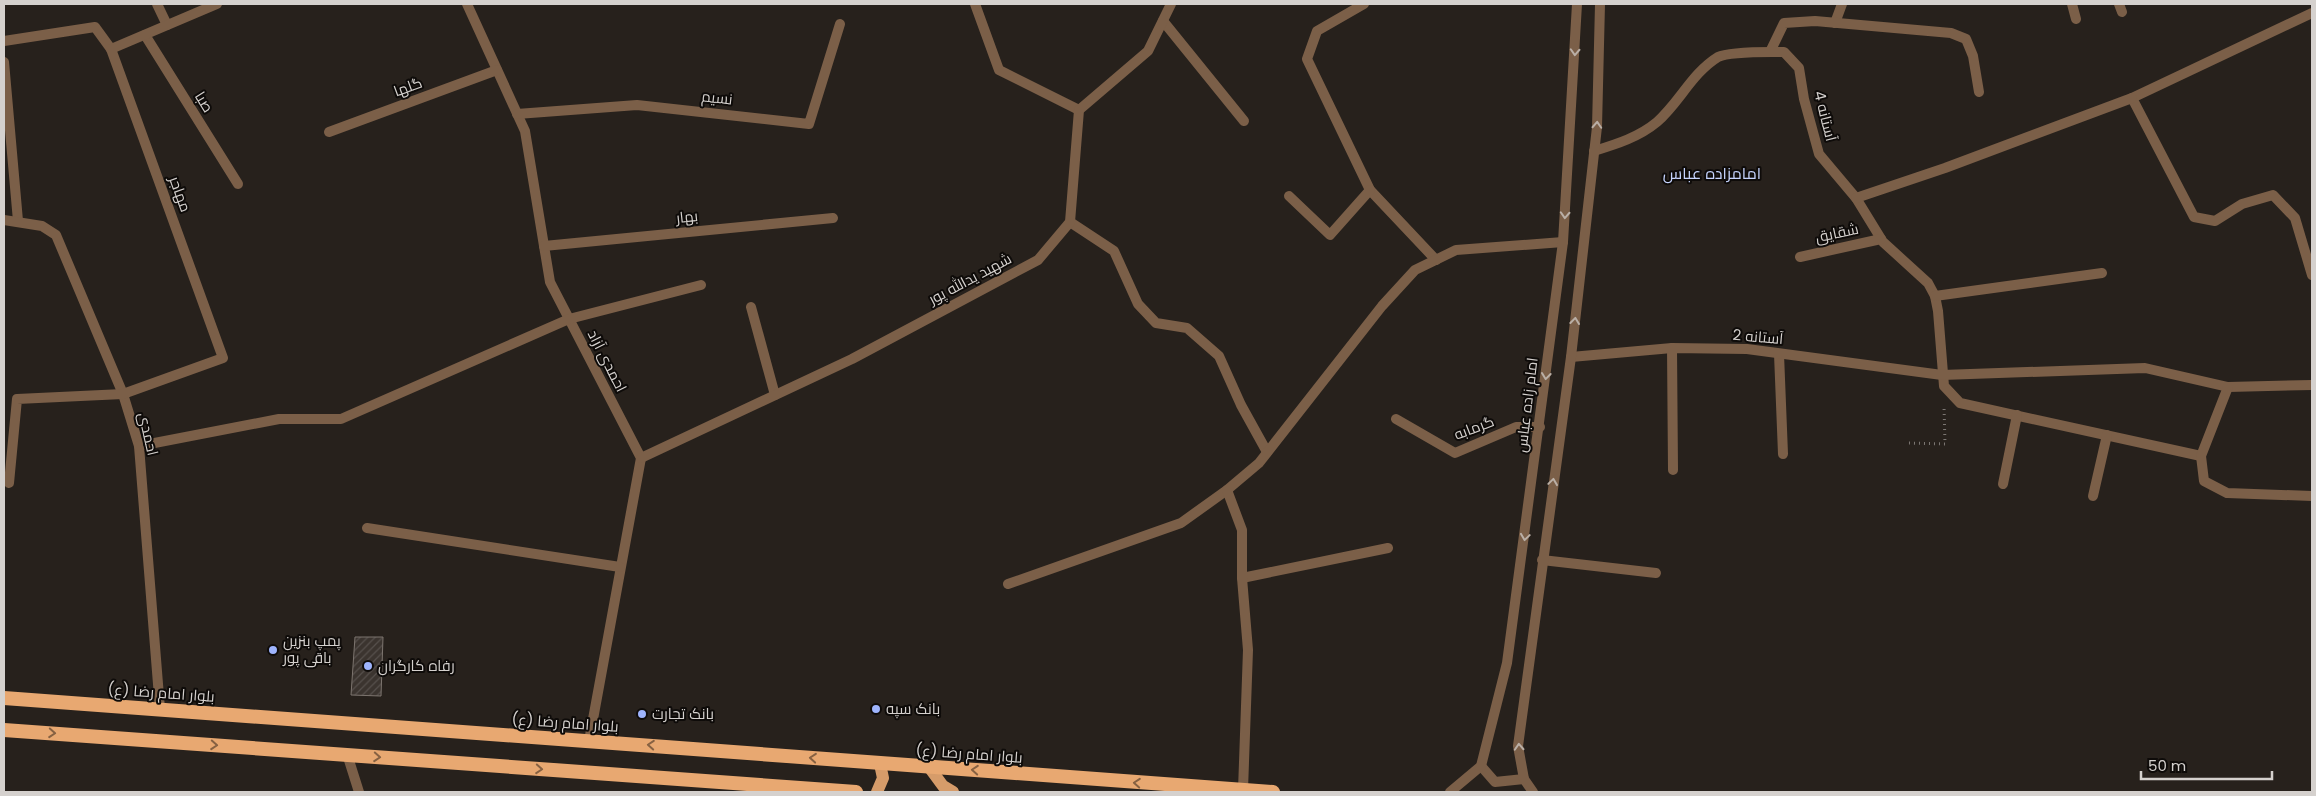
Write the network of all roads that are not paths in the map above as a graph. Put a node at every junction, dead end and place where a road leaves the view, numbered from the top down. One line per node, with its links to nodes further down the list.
1 (157, 4): 16 (street)
2 (217, 4): 16 (street)
3 (467, 4): 22 (street, احمدی آزاد)
4 (975, 4): 25 (street)
5 (1172, 4): 13 (street)
6 (1364, 4): 31 (street)
7 (1577, 4): 39 (street, امام زاده عباس, one-way to 39)
8 (1600, 4): 29 (street, one-way to 8)
9 (1842, 4): 14 (street)
10 (2072, 4): 12 (street)
11 (2312, 13): 24 (street)
12 (2076, 19)
13 (1163, 21): 25 (street); 27 (street)
14 (1835, 23): 20 (street); 23 (street)
15 (840, 24): 26 (street, نسیم)
16 (167, 25): 17 (street)
17 (145, 35): 19 (street); 30 (street, صبا)
18 (4, 41): 19 (street)
19 (111, 49): 55 (street, مهاجر)
20 (1770, 52): 29 (street, آستانه 4); 33 (street, آستانه 4)
21 (4, 62): 36 (street)
22 (497, 70): 26 (street, احمدی آزاد); 28 (street, گلها)
23 (1979, 92)
24 (2132, 98): 33 (street); 44 (street)
25 (1079, 110): 37 (street)
26 (517, 114): 40 (street, احمدی آزاد)
27 (1244, 121)
28 (329, 132)
29 (1594, 152): 51 (street, one-way to 29)
30 (238, 184)
31 (1370, 190): 32 (street); 42 (street)
32 (1289, 196)
33 (1856, 198): 38 (street, آستانه 4)
34 (833, 218): 40 (street, بهار)
35 (4, 220): 36 (street, احمدی)
36 (18, 221): 55 (street, احمدی)
37 (1070, 222): 56 (street, شهید یدالله پور); 62 (street)
38 (1881, 239): 41 (street, شقایق); 46 (street, آستانه 4)
39 (1563, 242): 42 (street); 59 (street, امام زاده عباس, one-way to 59)
40 (544, 246): 48 (street, احمدی آزاد)
41 (1800, 257)
42 (1436, 260): 62 (street)
43 (2102, 273): 46 (street)
44 (2312, 275)
45 (701, 285): 48 (street)
46 (1935, 296): 52 (street, آستانه 4)
47 (751, 307): 56 (street)
48 (569, 318): 61 (street); 65 (street, احمدی آزاد)
49 (1672, 348): 50 (street, آستانه 2); 51 (street, آستانه 2); 66 (street)
50 (1779, 354): 52 (street, آستانه 2); 63 (street)
51 (1571, 357): 74 (street, one-way to 51)
52 (1943, 380): 54 (street, آستانه 2); 57 (street)
53 (2312, 385): 54 (street, آستانه 2)
54 (2228, 387): 64 (street)
55 (122, 394): 61 (street, احمدی); 67 (street)
56 (775, 395): 65 (street, شهید یدالله پور)
57 (2017, 415): 60 (street); 68 (street)
58 (1396, 418): 59 (street, گرمابه)
59 (1540, 427): 85 (street, امام زاده عباس, one-way to 85)
60 (2107, 435): 64 (street); 70 (street)
61 (139, 446): 80 (street, احمدی)
62 (1267, 452): 69 (street)
63 (1783, 454)
64 (2201, 456): 71 (street)
65 (641, 458): 75 (street)
66 (1673, 470)
67 (9, 483)
68 (2003, 484)
69 (1227, 490): 77 (street); 78 (street)
70 (2093, 496)
71 (2312, 496)
72 (367, 528): 75 (street)
73 (1388, 548): 77 (street)
74 (1542, 560): 76 (street); 87 (street, one-way to 74)
75 (620, 567): 82 (street)
76 (1656, 573)
77 (1242, 578): 88 (street)
78 (1008, 584)
79 (4, 698): 80 (highway, بلوار امام رضا (ع))
80 (160, 709): 82 (highway, بلوار امام رضا (ع))
81 (4, 730): 83 (highway, one-way to 83)
82 (589, 741): 84 (highway, بلوار امام رضا (ع), one-way to 82)
83 (347, 754): 89 (street); 90 (highway, one-way to 90)
84 (880, 764): 86 (highway, بلوار امام رضا (ع)); 91 (main road)
85 (1481, 766): 87 (street); 94 (street)
86 (929, 767): 88 (highway, بلوار امام رضا (ع), one-way to 86); 92 (main road)
87 (1524, 779): 95 (street)
88 (1243, 790): 93 (highway, بلوار امام رضا (ع))
89 (359, 792)
90 (856, 792)
91 (877, 792)
92 (953, 792)
93 (1273, 792)
94 (1450, 792)
95 (1533, 792)

